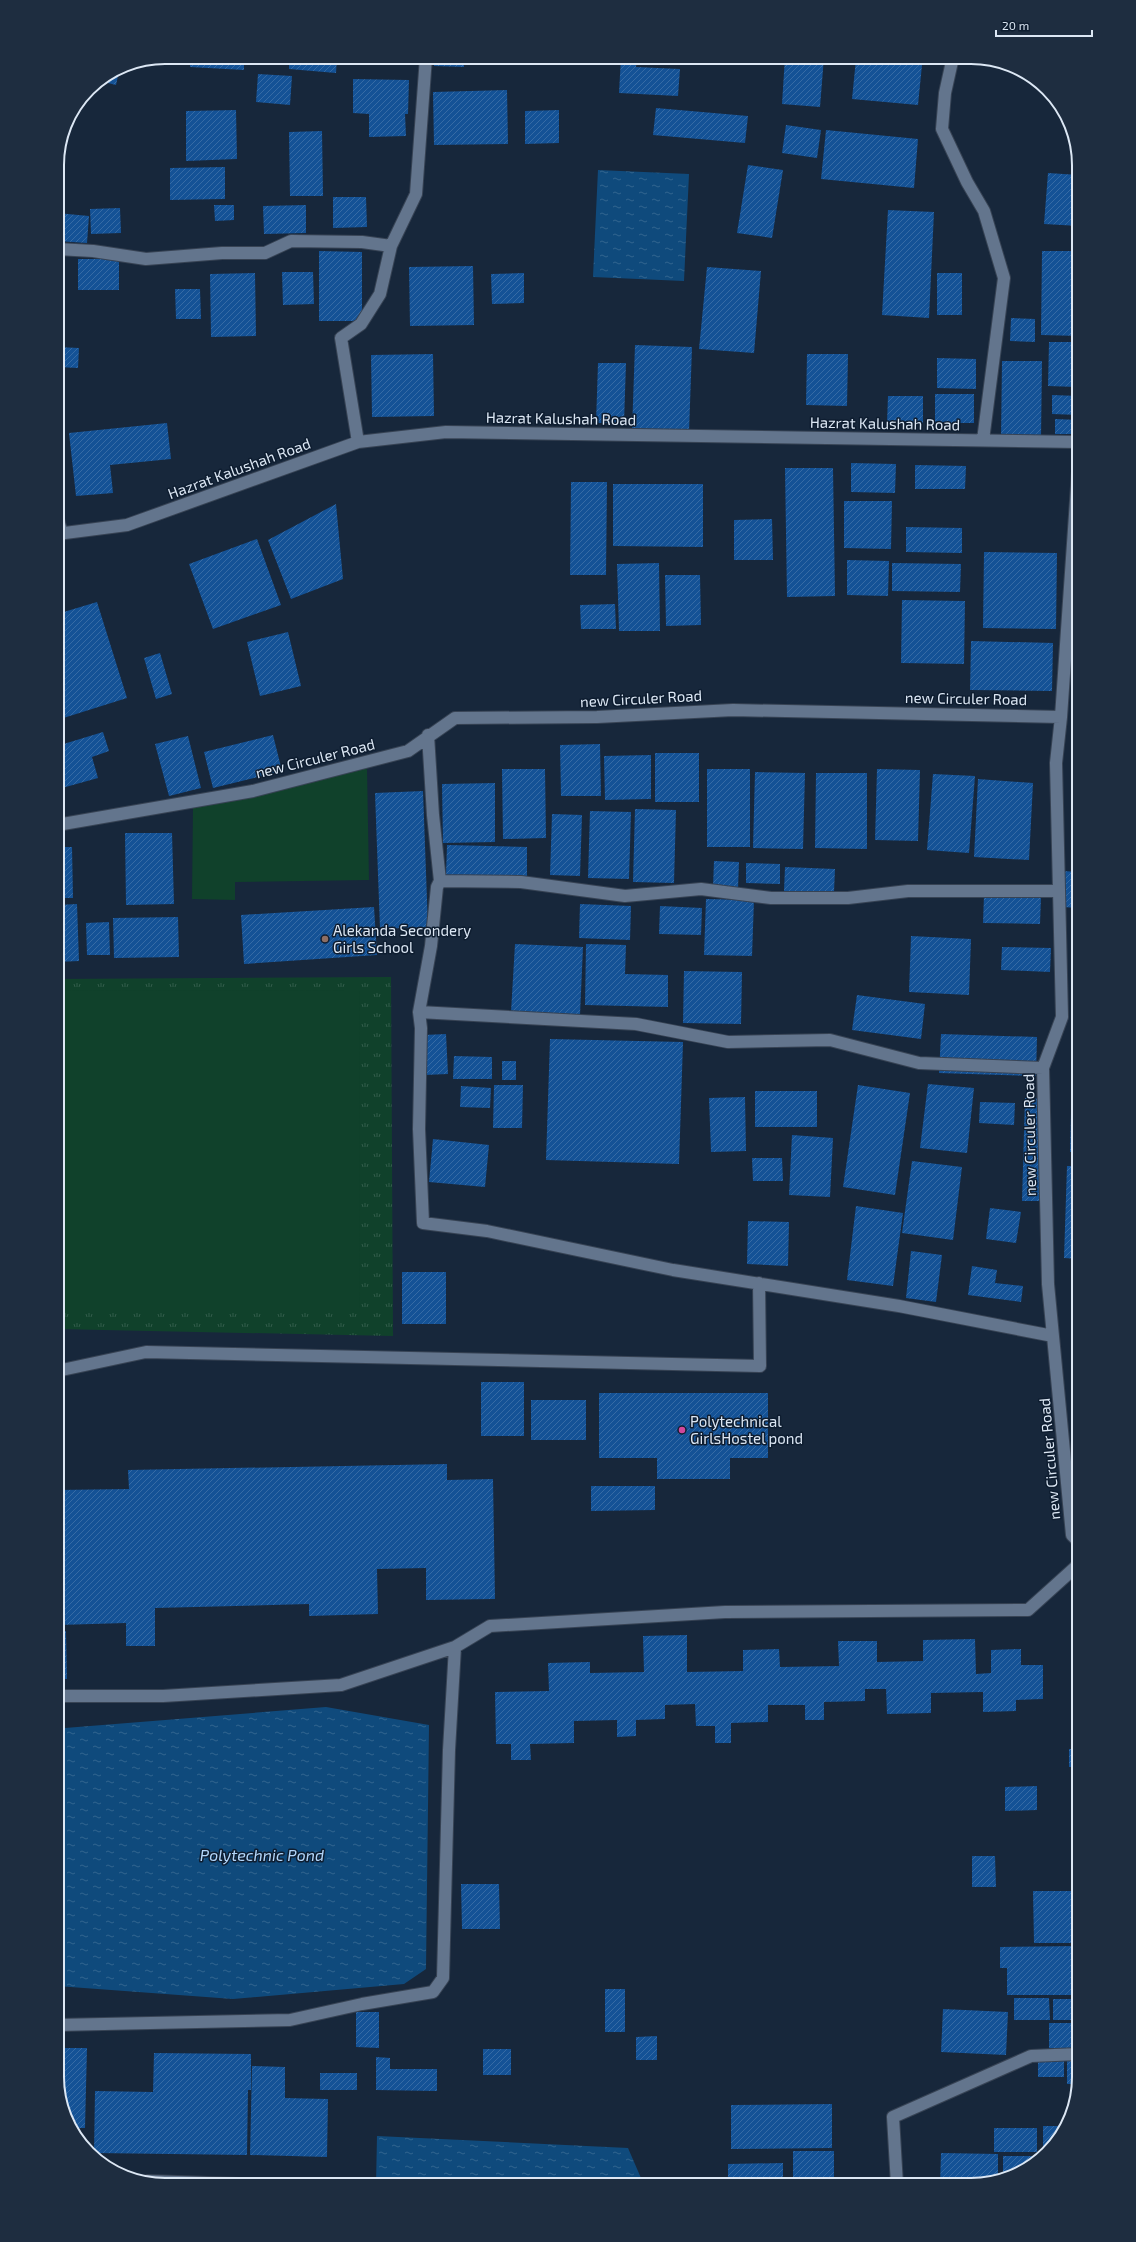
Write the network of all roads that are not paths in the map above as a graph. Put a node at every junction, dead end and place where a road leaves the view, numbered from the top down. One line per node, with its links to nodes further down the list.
1 (425, 64): 3 (street)
2 (951, 64): 5 (street)
3 (391, 246): 4 (street); 6 (street)
4 (64, 249)
5 (983, 440): 6 (street, Hazrat Kalushah Road); 7 (street, Hazrat Kalushah Road)
6 (358, 442): 8 (street, Hazrat Kalushah Road)
7 (1072, 442)
8 (64, 533)
9 (1072, 558): 10 (street)
10 (1061, 717): 11 (street, new Circuler Road); 14 (street, new Circuler Road)
11 (428, 735): 12 (street, new Circuler Road); 13 (street)
12 (64, 823)
13 (440, 881): 14 (street); 15 (street)
14 (1059, 891): 16 (street, new Circuler Road)
15 (419, 1012): 16 (street); 17 (street)
16 (1043, 1068): 18 (street, new Circuler Road)
17 (758, 1283): 18 (street); 19 (street)
18 (1053, 1336): 20 (street, new Circuler Road)
19 (64, 1370)
20 (1072, 1535)
21 (1072, 1570): 22 (street)
22 (455, 1647): 23 (street); 24 (street)
23 (64, 1696)
24 (64, 2025)
25 (1072, 2054): 26 (street)
26 (897, 2178)

